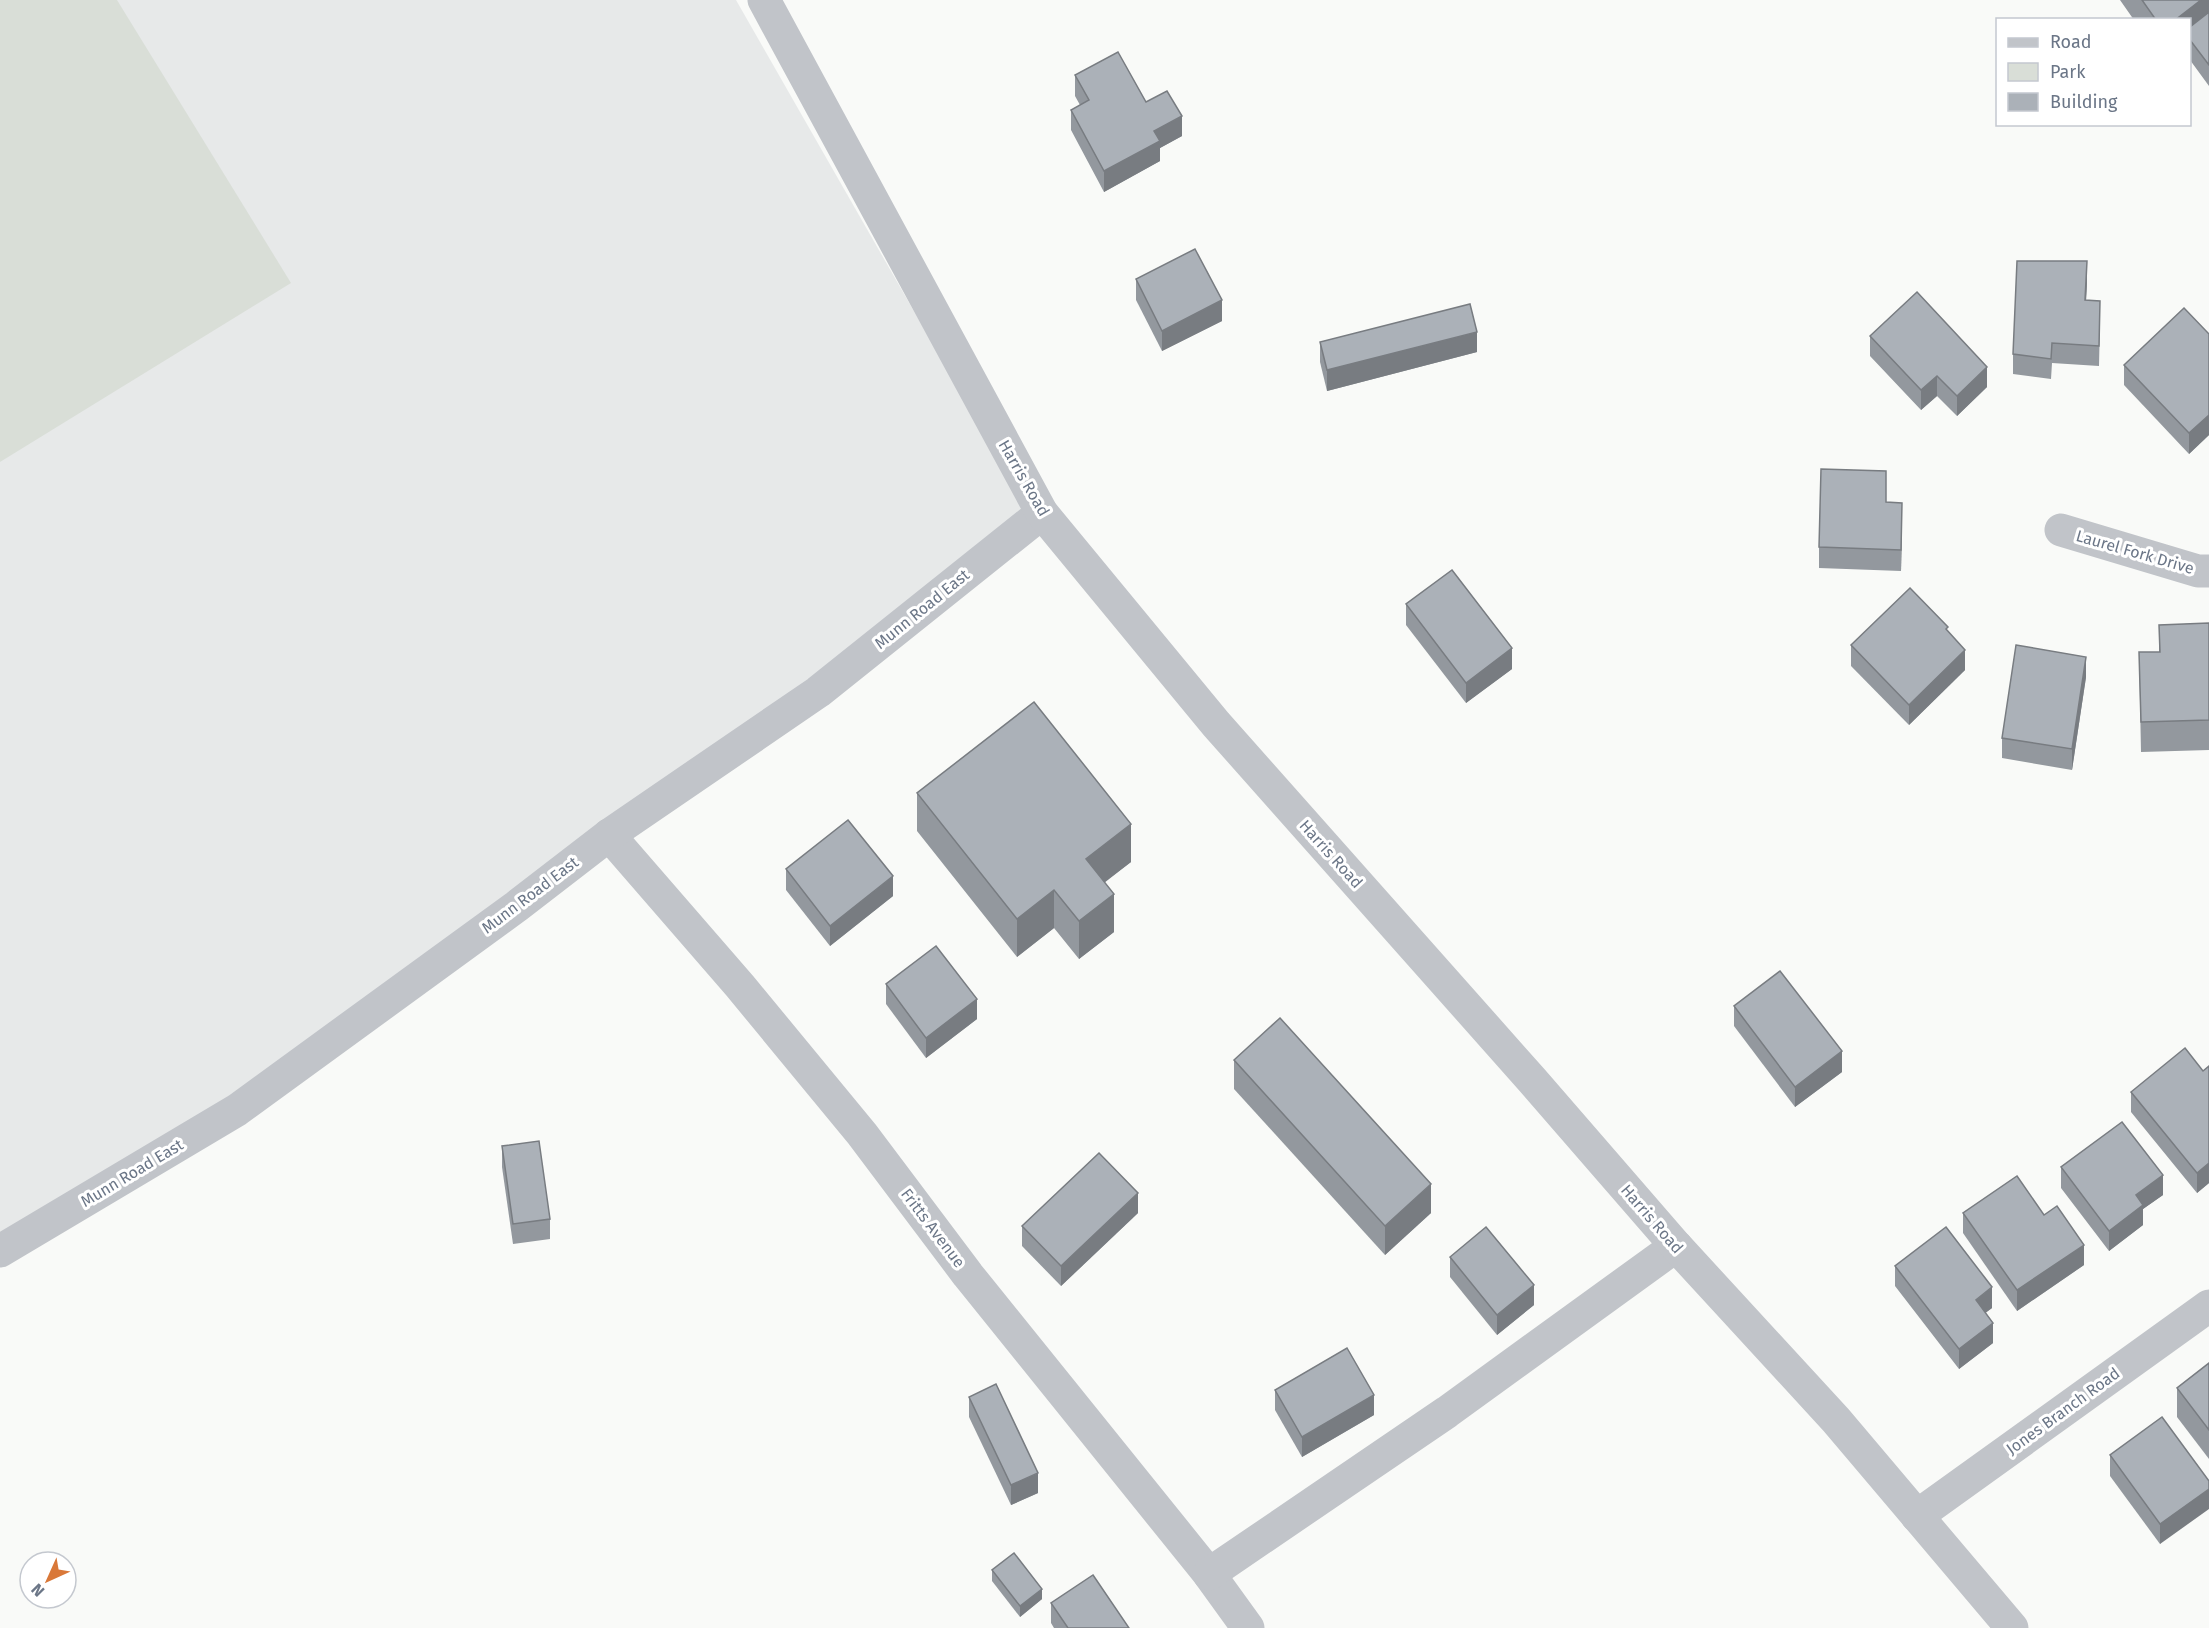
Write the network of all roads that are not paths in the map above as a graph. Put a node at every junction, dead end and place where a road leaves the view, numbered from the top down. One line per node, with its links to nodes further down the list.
1 (764, 0): 2 (street, Harris Road)
2 (1042, 513): 5 (street, Munn Road East); 6 (street, Harris Road)
3 (2061, 530): 4 (street, Laurel Fork Drive)
4 (2209, 571)
5 (609, 835): 7 (street, Munn Road East); 10 (street, Fritts Avenue)
6 (1676, 1246): 9 (street, Harris Road); 10 (street)
7 (0, 1251)
8 (2209, 1306): 9 (street, Jones Branch Road)
9 (1917, 1516): 12 (street, Harris Road)
10 (1209, 1574): 11 (street, Fritts Avenue)
11 (1248, 1628)
12 (2012, 1628)

